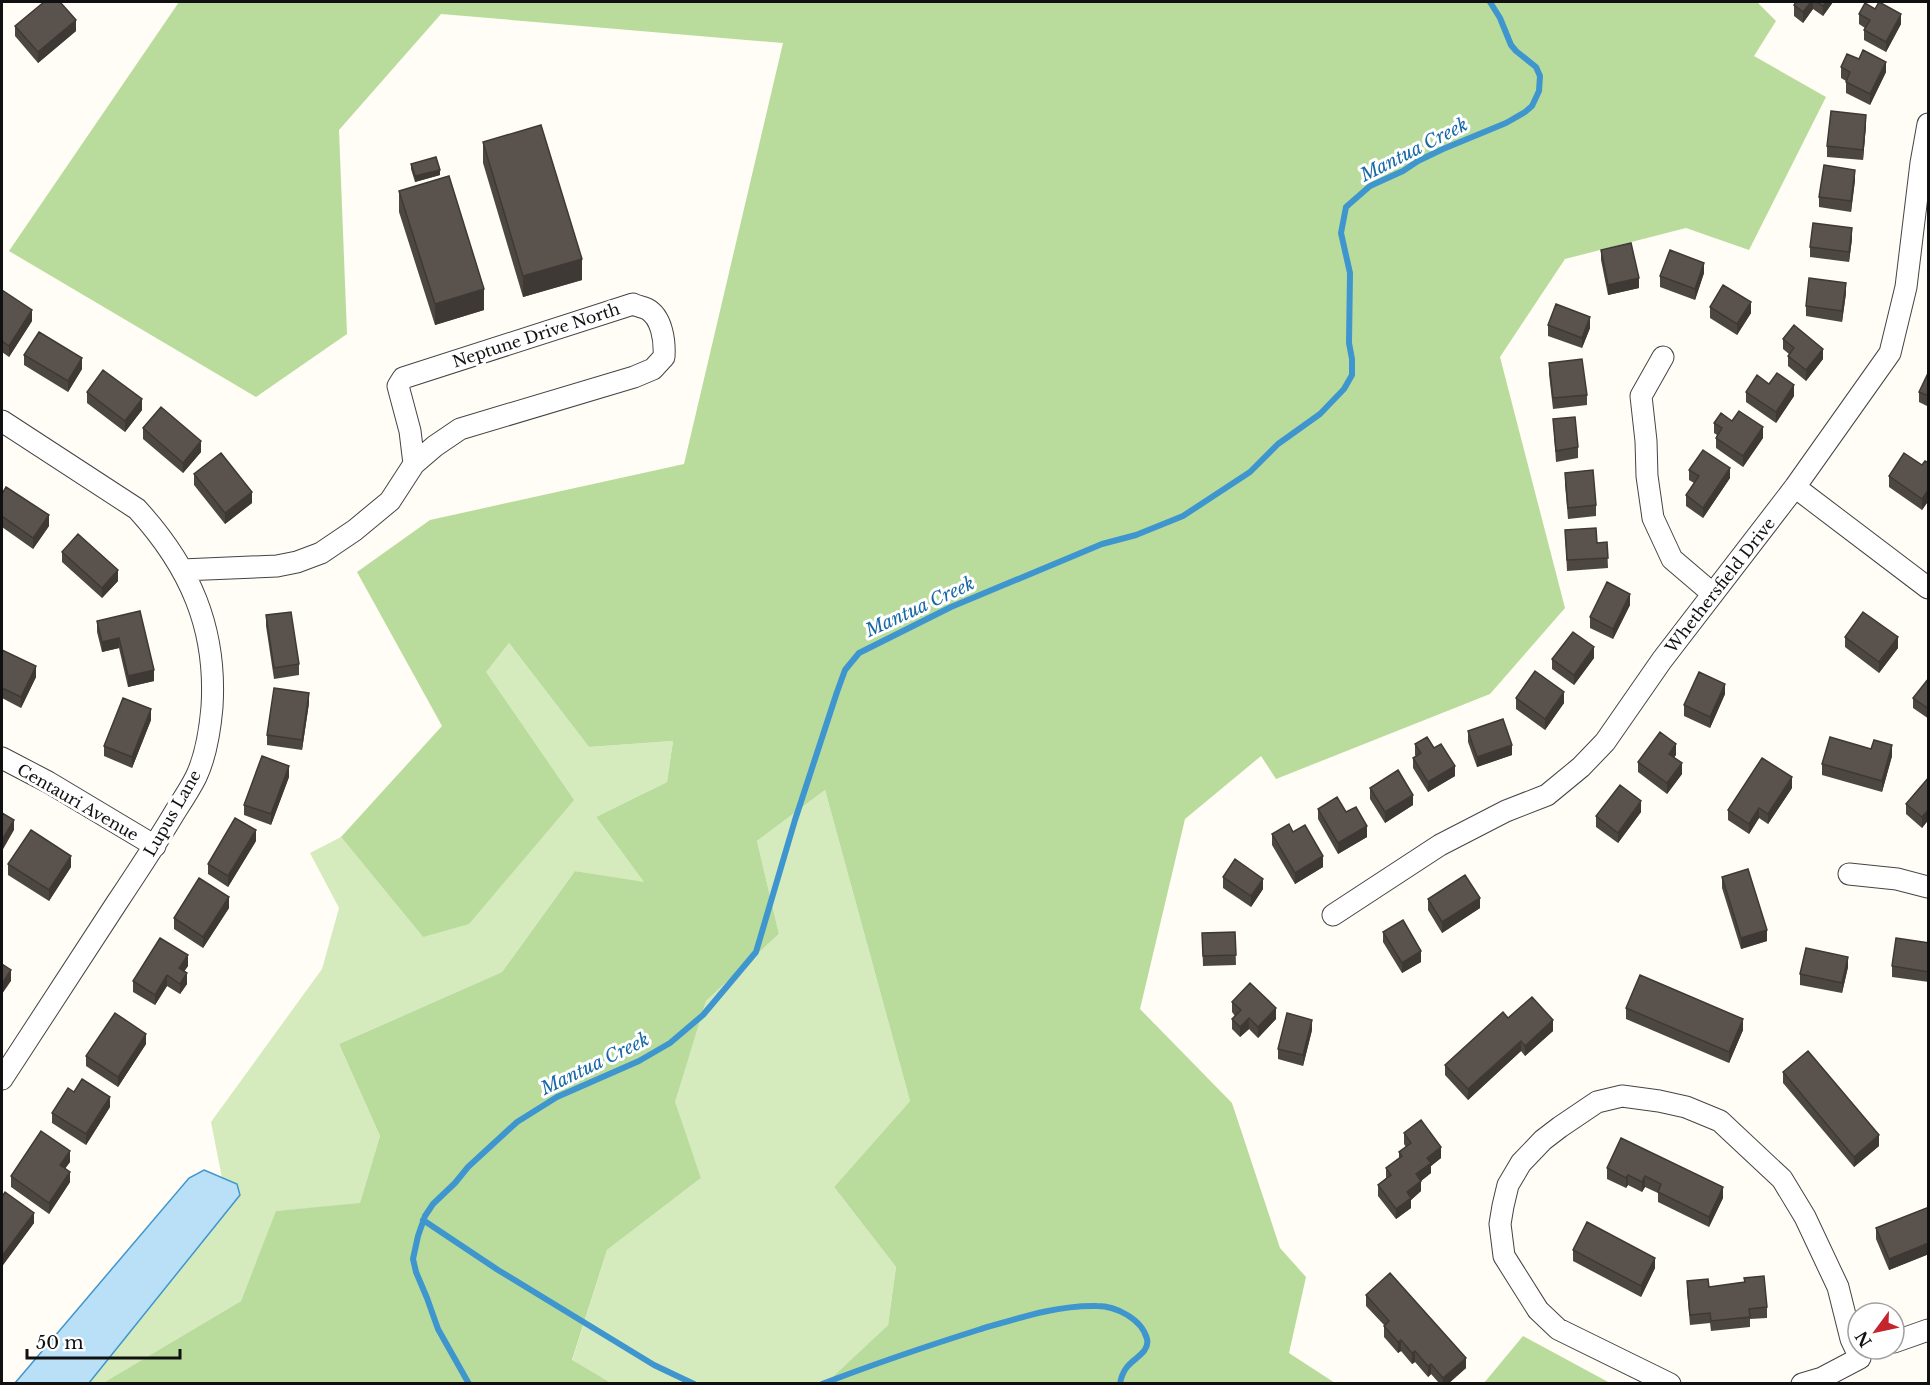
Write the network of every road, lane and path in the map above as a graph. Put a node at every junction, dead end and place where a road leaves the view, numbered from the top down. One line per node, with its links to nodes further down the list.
1 (1929, 124): 5 (street, Whethersfield Drive)
2 (1663, 357): 8 (street)
3 (2, 421): 6 (street, Lupus Lane)
4 (414, 464): 4 (street, Neptune Drive North); 6 (street, Neptune Drive North)
5 (1795, 487): 7 (street); 8 (street, Whethersfield Drive)
6 (182, 570): 10 (street, Lupus Lane)
7 (1929, 588)
8 (1713, 594): 13 (street, Whethersfield Drive)
9 (2, 758): 10 (street, Centauri Avenue)
10 (155, 846): 14 (street, Lupus Lane)
11 (1849, 874): 12 (street)
12 (1929, 887)
13 (1333, 915)
14 (2, 1079)
15 (1846, 1320): 19 (street)
16 (1929, 1329): 17 (street)
17 (1906, 1338)
18 (1853, 1361): 20 (street)
19 (1670, 1383)
20 (1802, 1383)

